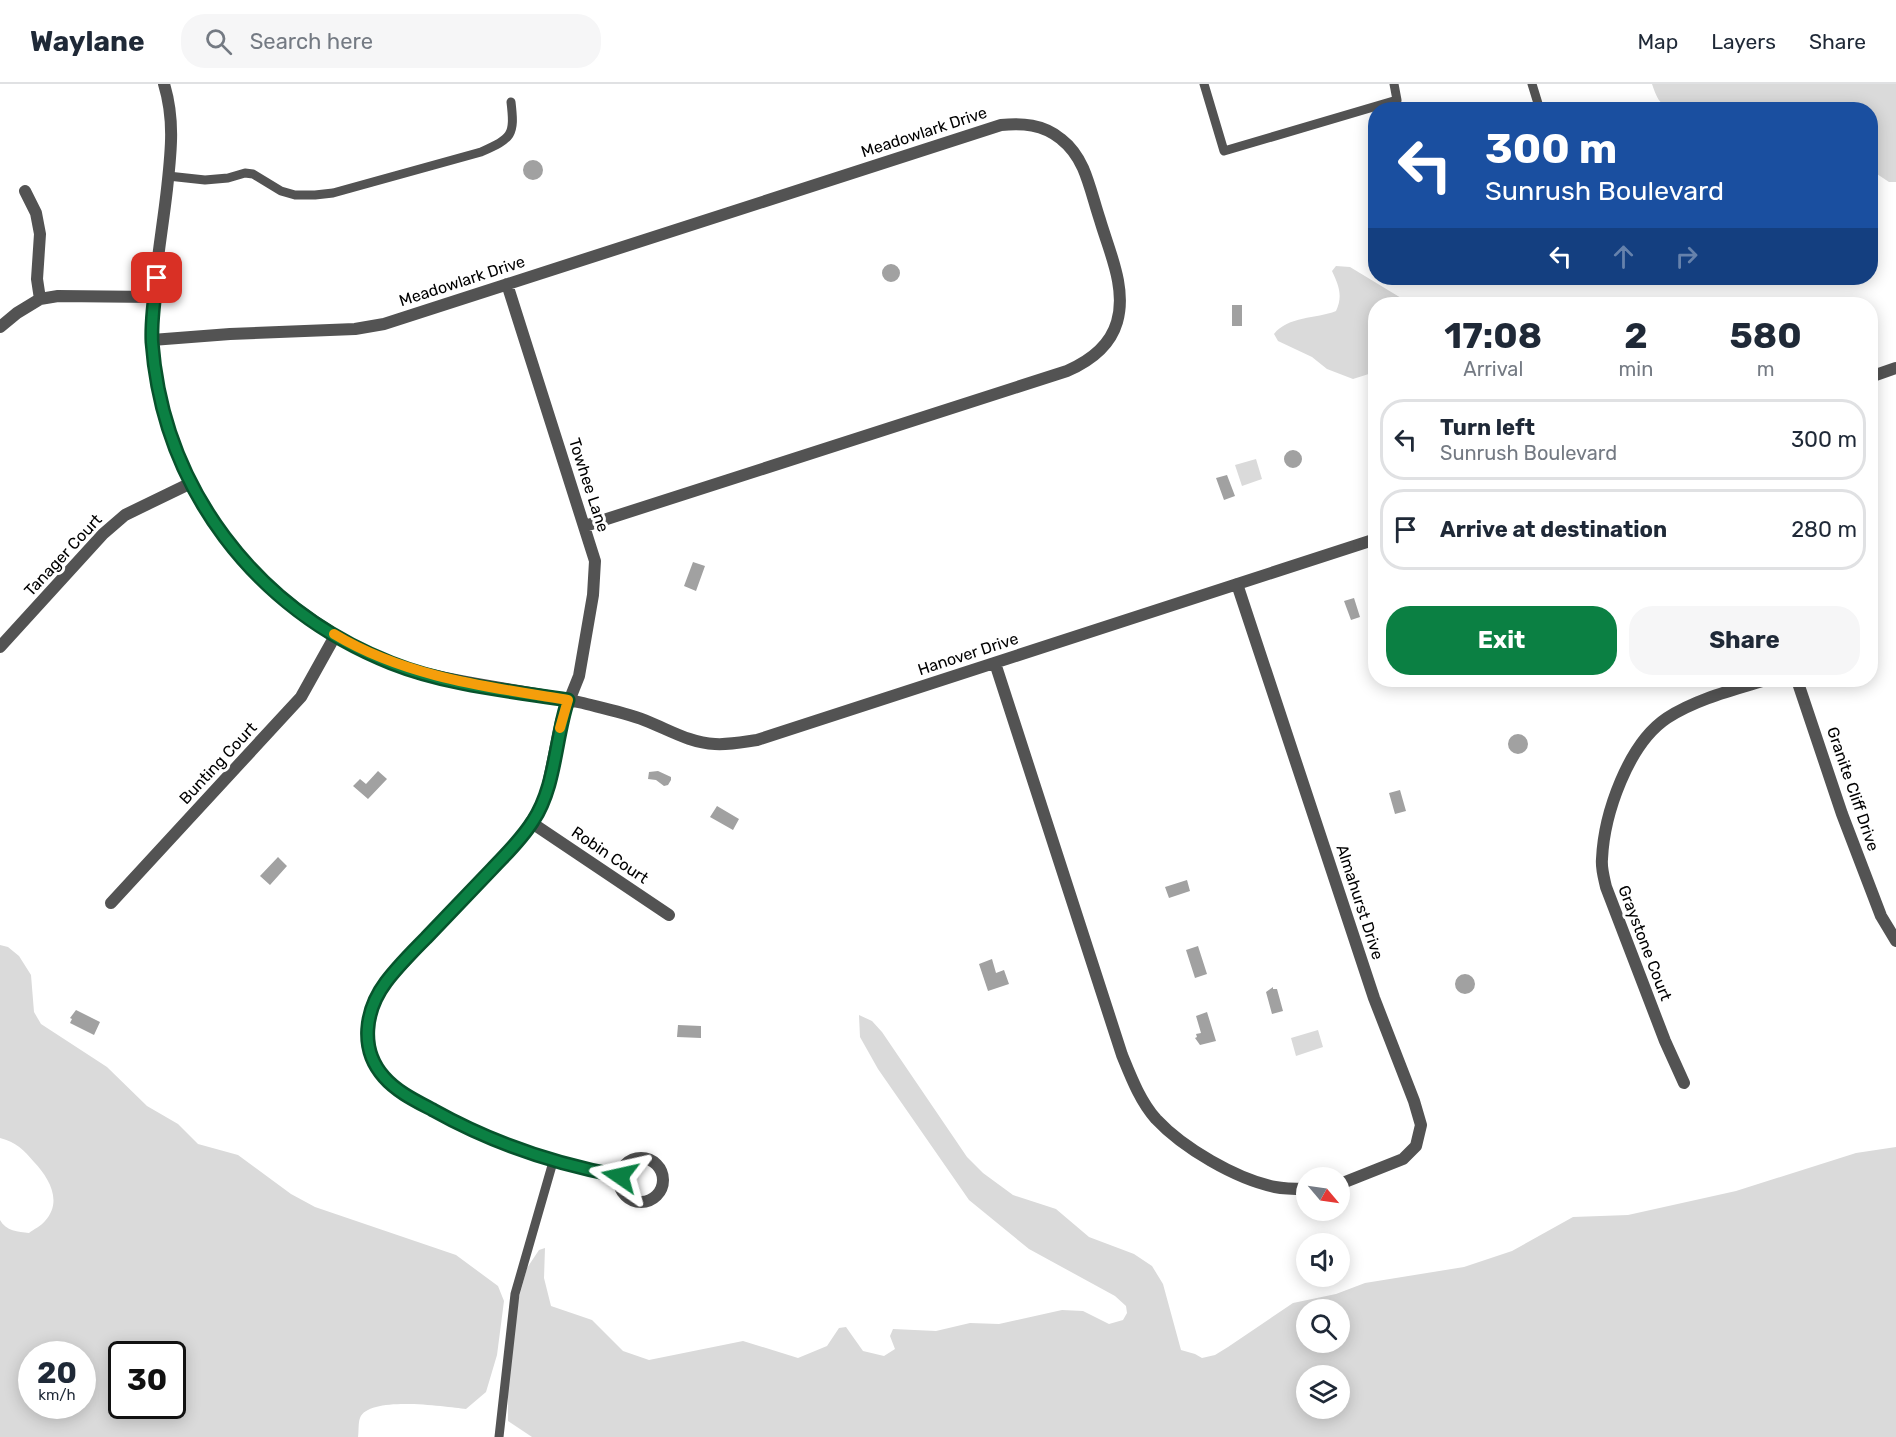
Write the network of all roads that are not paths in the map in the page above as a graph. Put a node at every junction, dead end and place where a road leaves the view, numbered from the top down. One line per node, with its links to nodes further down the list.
1 (164, 84): 9 (street, Hanover Drive)
2 (1204, 84): 8 (lane)
3 (1394, 84): 6 (lane)
4 (1532, 84): 7 (lane)
5 (511, 102): 9 (lane)
6 (1389, 102)
7 (1538, 102)
8 (1368, 108)
9 (168, 176): 12 (street, Hanover Drive)
10 (25, 191): 13 (street)
11 (507, 284): 15 (street, Meadowlark Drive); 19 (street, Towhee Lane); 19 (street, Meadowlark Drive)
12 (154, 297): 13 (street); 15 (street, Hanover Drive)
13 (40, 299): 14 (street)
14 (0, 327)
15 (152, 340): 18 (street, Hanover Drive)
16 (1896, 368): 17 (street)
17 (1878, 374)
18 (191, 483): 22 (street, Hanover Drive); 23 (street, Tanager Court)
19 (585, 526): 27 (street, Towhee Lane)
20 (1368, 542): 21 (street, Hanover Drive)
21 (1237, 584): 24 (street, Hanover Drive); 35 (street, Almahurst Drive)
22 (335, 636): 27 (street, Hanover Drive); 29 (street, Bunting Court)
23 (0, 647)
24 (995, 663): 27 (street, Hanover Drive); 36 (street)
25 (1746, 687): 32 (street, Graystone Court)
26 (1799, 687): 31 (street, Granite Cliff Drive)
27 (568, 700): 28 (street, Towhee Lane)
28 (532, 823): 30 (street, Robin Court); 33 (street, Towhee Lane)
29 (111, 903)
30 (669, 915)
31 (1896, 941)
32 (1684, 1083)
33 (553, 1162): 34 (street, Towhee Lane); 37 (lane)
34 (620, 1176)
35 (1350, 1180)
36 (1296, 1188)
37 (499, 1437)

